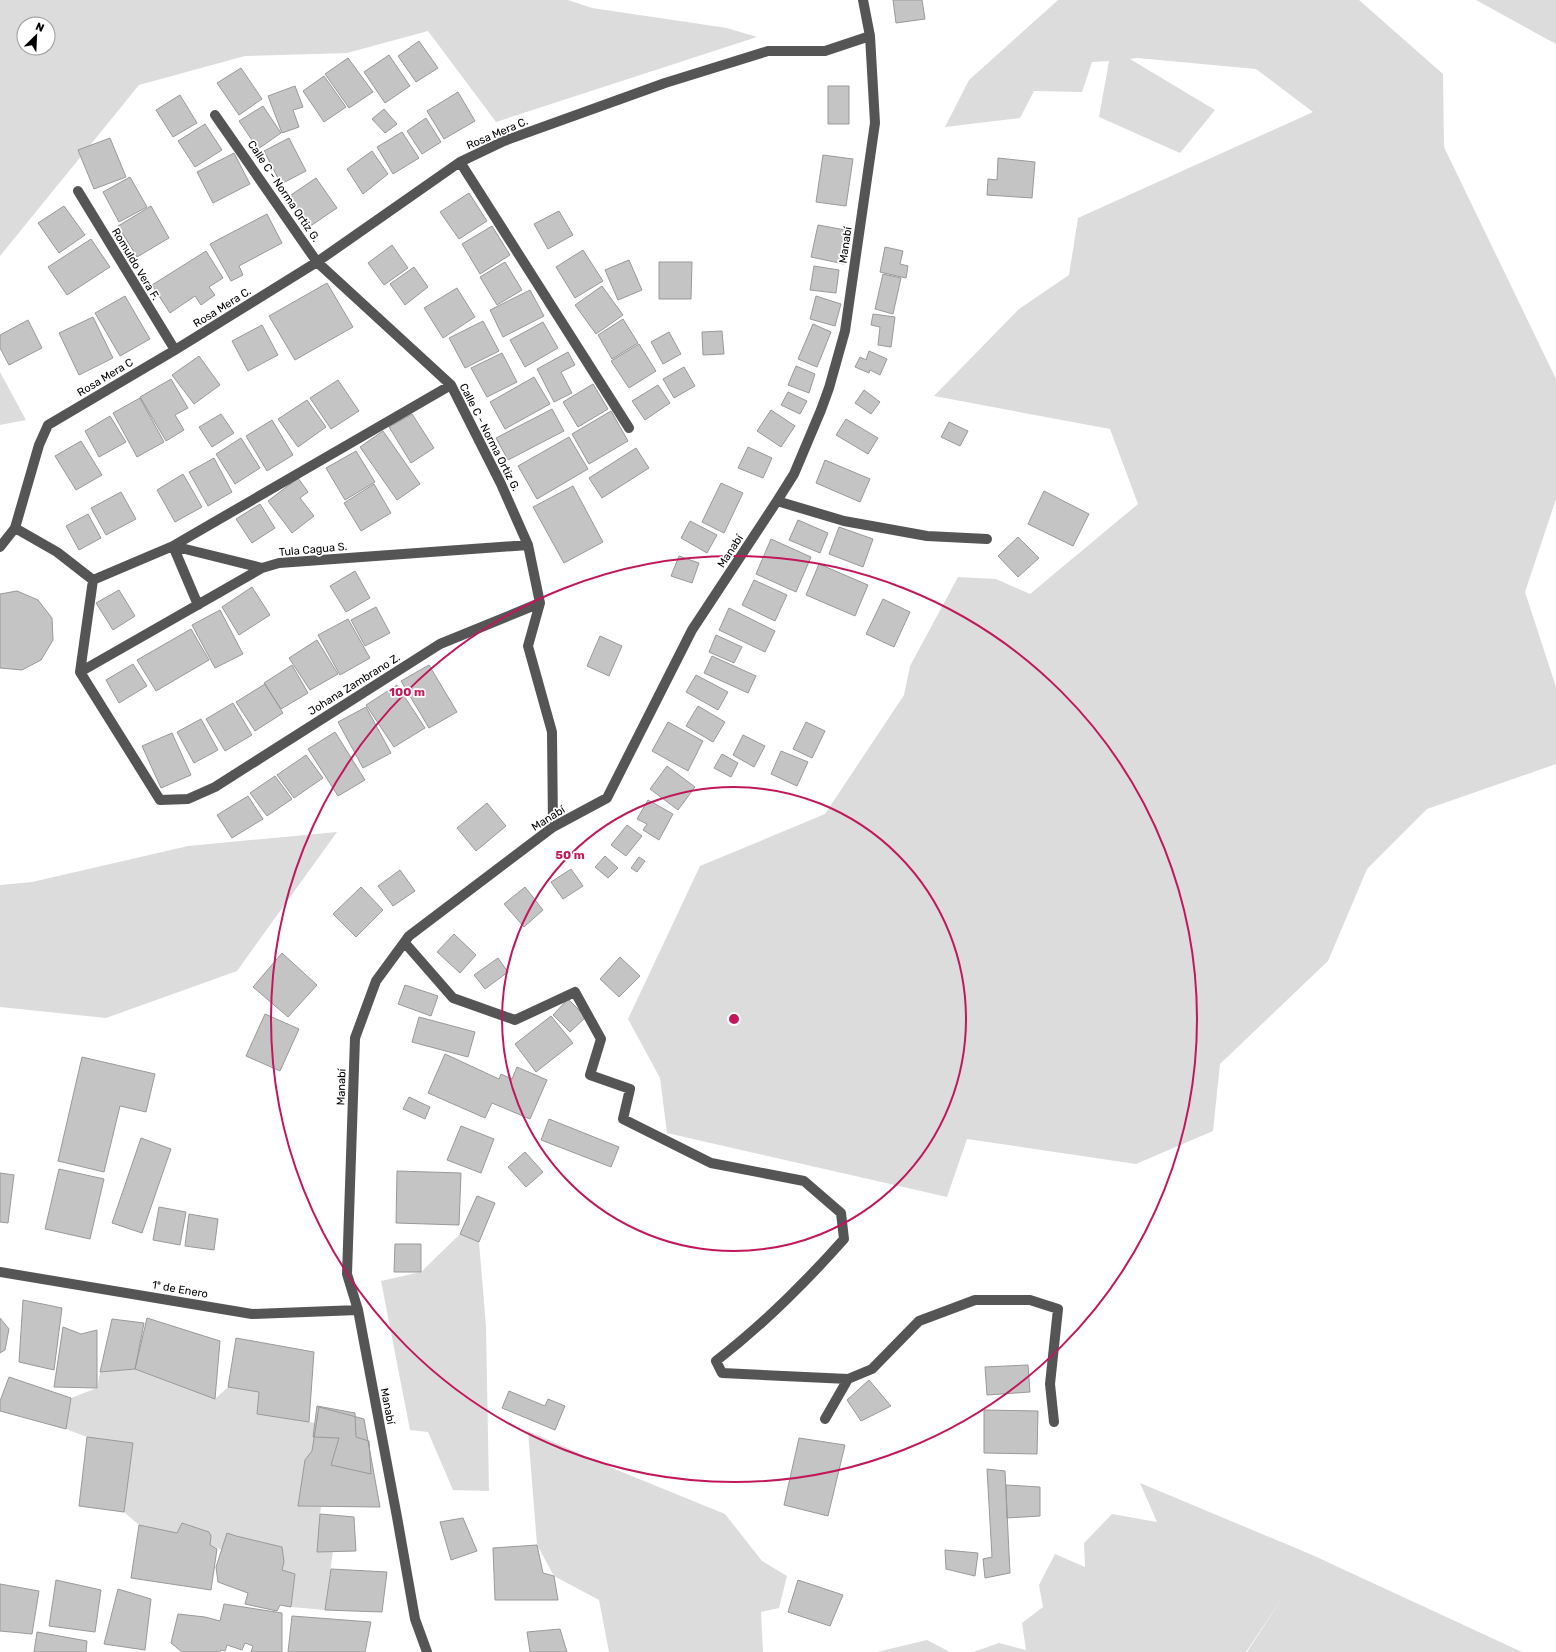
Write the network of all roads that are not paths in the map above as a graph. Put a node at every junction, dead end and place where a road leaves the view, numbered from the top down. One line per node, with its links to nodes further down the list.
1 (863, 0): 2 (street, Manabí)
2 (870, 36): 4 (street, Rosa Mera C.); 10 (street, Manabí)
3 (215, 115): 6 (street, Calle C - Norma Ortiz G.)
4 (460, 162): 6 (street, Rosa Mera C.); 9 (street)
5 (78, 191): 7 (street, Romuldo Vera F.)
6 (317, 262): 7 (street, Rosa Mera C.); 8 (street, Calle C - Norma Ortiz G.)
7 (175, 350): 11 (street, Rosa Mera C)
8 (451, 385): 13 (street, Calle C - Norma Ortiz G.); 14 (street)
9 (629, 428)
10 (777, 501): 12 (street); 21 (street, Manabí)
11 (15, 528): 15 (street); 17 (street)
12 (987, 539)
13 (528, 545): 16 (street, Tula Cagua S.); 18 (street, Calle C - Norma Ortiz G.)
14 (173, 546): 16 (street); 17 (street); 19 (street)
15 (0, 547)
16 (262, 568): 19 (street, Tula Cagua S.)
17 (93, 580): 20 (street)
18 (540, 603): 20 (street, Johana Zambrano Z.); 21 (street, Calle C - Norma Ortiz G.)
19 (198, 605): 20 (street, Tula Cagua S.)
20 (80, 672)
21 (553, 827): 22 (street, Manabí)
22 (405, 943): 24 (street, Manabí); 25 (street)
23 (0, 1272): 24 (street, 1º de Enero)
24 (358, 1310): 28 (street, Manabí)
25 (848, 1379): 26 (street); 27 (street)
26 (825, 1419)
27 (1054, 1422)
28 (427, 1652)

